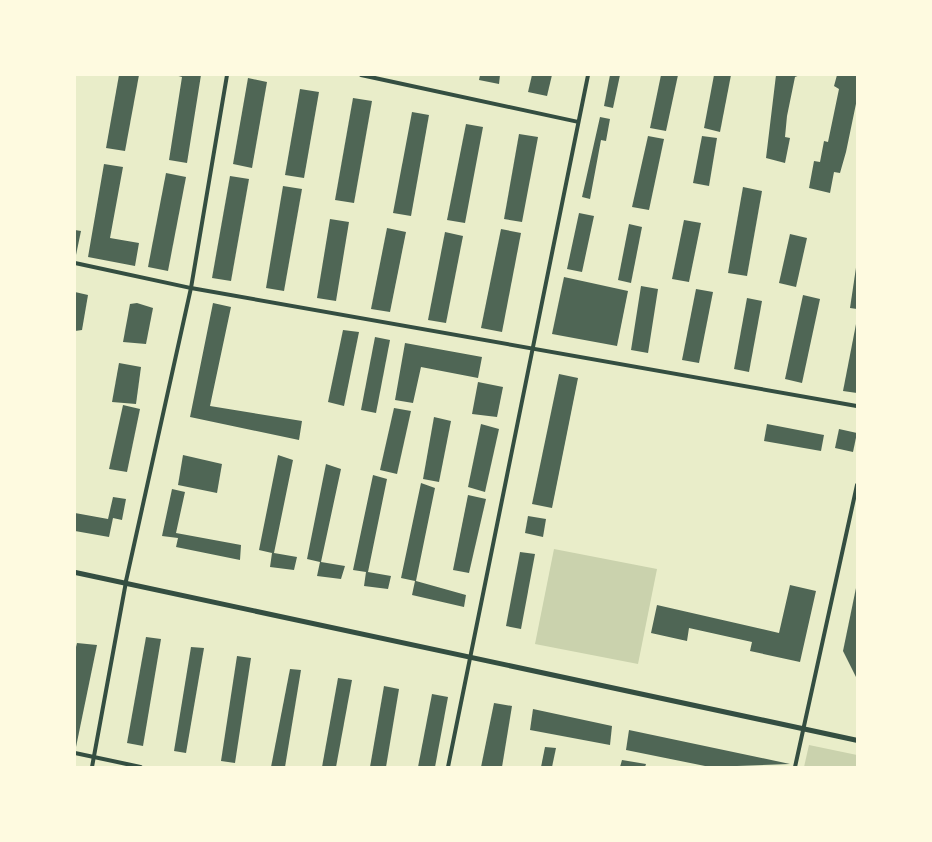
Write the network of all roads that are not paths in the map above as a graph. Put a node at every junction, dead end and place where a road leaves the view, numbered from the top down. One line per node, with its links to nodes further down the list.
1 (227, 75): 6 (street)
2 (361, 75): 4 (street)
3 (588, 75): 4 (street)
4 (579, 122): 7 (street)
5 (75, 263): 6 (street)
6 (191, 288): 7 (street); 11 (street)
7 (531, 349): 8 (street); 12 (street)
8 (857, 406)
9 (857, 485): 13 (street)
10 (75, 572): 11 (main road)
11 (126, 581): 12 (main road); 16 (street)
12 (471, 656): 13 (main road); 19 (street)
13 (804, 729): 14 (main road); 20 (street)
14 (857, 740)
15 (75, 753): 16 (street)
16 (94, 757): 17 (street); 18 (street)
17 (93, 767)
18 (141, 767)
19 (448, 767)
20 (795, 767)

